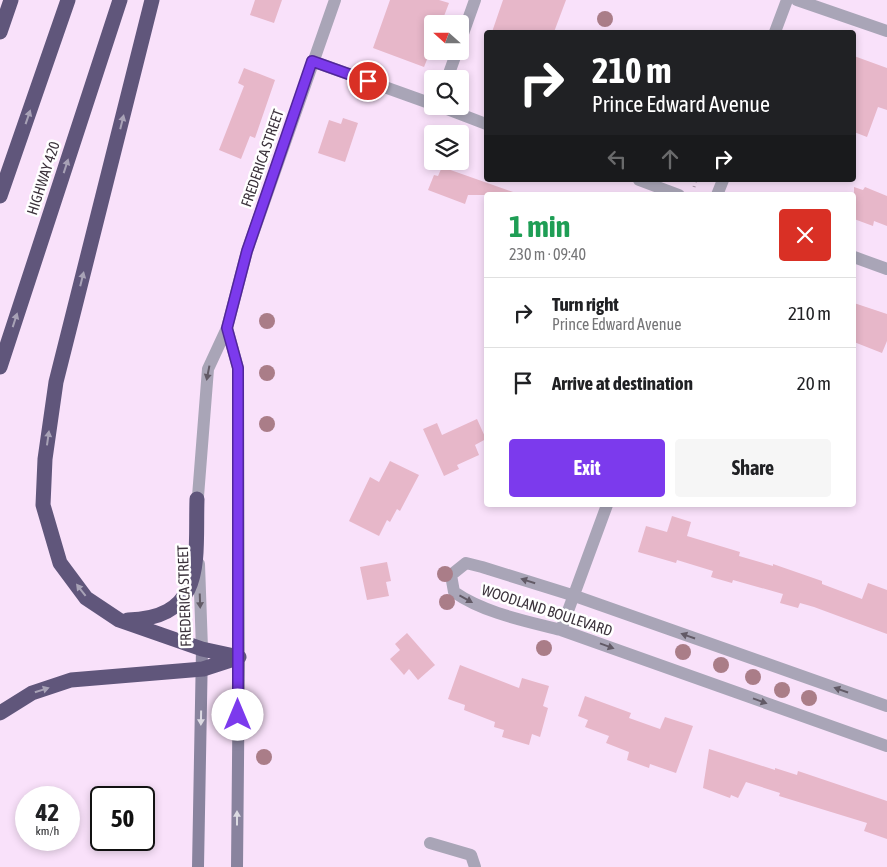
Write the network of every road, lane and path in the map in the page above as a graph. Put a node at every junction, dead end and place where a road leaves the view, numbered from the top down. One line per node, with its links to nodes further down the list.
1 (11, 0): 12 (highway)
2 (68, 0): 19 (highway, one-way to 2)
3 (120, 0): 23 (highway, HIGHWAY 420, one-way to 3)
4 (152, 0): 27 (highway, one-way to 4)
5 (335, 0): 13 (street, FREDERICA STREET)
6 (475, 0): 9 (street)
7 (786, 0): 10 (street)
8 (797, 0): 11 (street)
9 (469, 17)
10 (776, 30)
11 (887, 31)
12 (0, 32)
13 (312, 61): 14 (street); 22 (street, FREDERICA STREET)
14 (424, 101)
15 (462, 115): 16 (street)
16 (484, 123)
17 (644, 182): 18 (street)
18 (671, 192)
19 (0, 196)
20 (856, 258): 21 (street)
21 (887, 269)
22 (227, 328): 24 (street, FREDERICA STREET, one-way to 24); 30 (street, FREDERICA STREET)
23 (0, 366)
24 (197, 500): 27 (highway); 29 (street, FREDERICA STREET, one-way to 29)
25 (606, 507): 26 (street)
26 (574, 596): 28 (street); 28 (street, WOODLAND BOULEVARD, one-way to 28); 32 (street, WOODLAND BOULEVARD, one-way to 26)
27 (119, 620): 29 (highway)
28 (561, 630): 34 (street, WOODLAND BOULEVARD, one-way to 34)
29 (202, 649): 30 (highway); 31 (main road, FREDERICA STREET)
30 (239, 658): 31 (highway); 37 (main road, FREDERICA STREET, one-way to 30)
31 (202, 669): 33 (highway, one-way to 31); 36 (main road, FREDERICA STREET, one-way to 36)
32 (887, 706)
33 (0, 713)
34 (887, 746)
35 (430, 843): 38 (street)
36 (198, 867)
37 (237, 867)
38 (474, 867)

